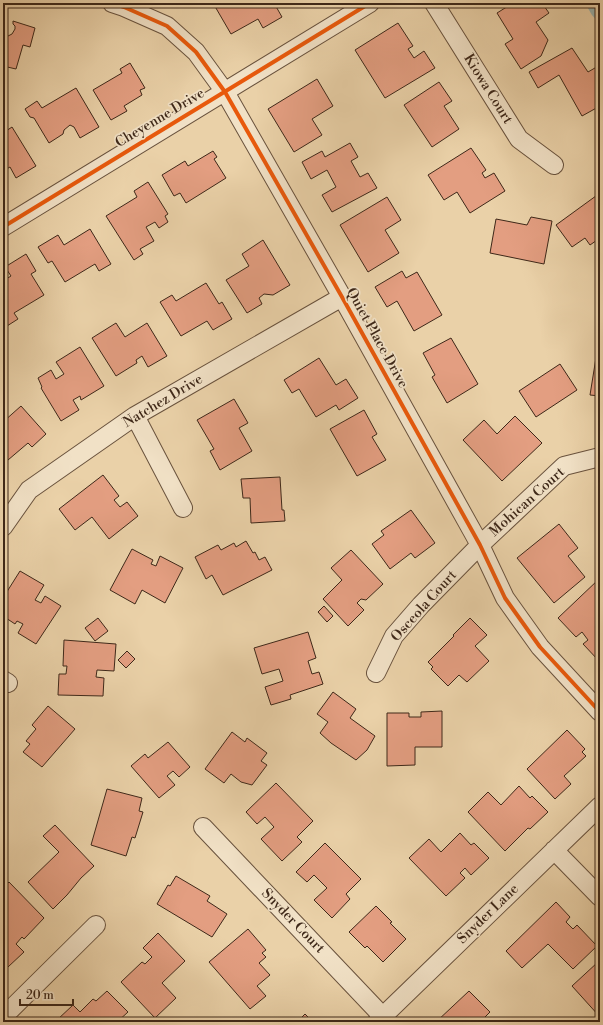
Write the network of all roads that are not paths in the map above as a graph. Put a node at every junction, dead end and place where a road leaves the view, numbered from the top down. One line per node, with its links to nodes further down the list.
1 (112, 3): 4 (street, Quiet Place Drive)
2 (370, 3): 4 (street, Cheyenne Drive)
3 (434, 3): 5 (street, Kiowa Court)
4 (225, 92): 6 (street, Cheyenne Drive); 7 (street, Quiet Place Drive)
5 (554, 165)
6 (3, 227)
7 (342, 297): 8 (street, Natchez Drive); 12 (street, Quiet Place Drive)
8 (135, 416): 10 (street); 11 (street, Natchez Drive)
9 (600, 457): 12 (street, Mohican Court)
10 (183, 508)
11 (3, 528)
12 (480, 545): 13 (street, Osceola Court); 14 (street, Quiet Place Drive)
13 (376, 673)
14 (600, 712)
15 (600, 806): 17 (street, Snyder Lane)
16 (203, 827): 21 (street, Snyder Court)
17 (554, 850): 18 (street); 21 (street, Snyder Lane)
18 (600, 897)
19 (96, 925): 20 (street)
20 (3, 1017)
21 (383, 1020)

